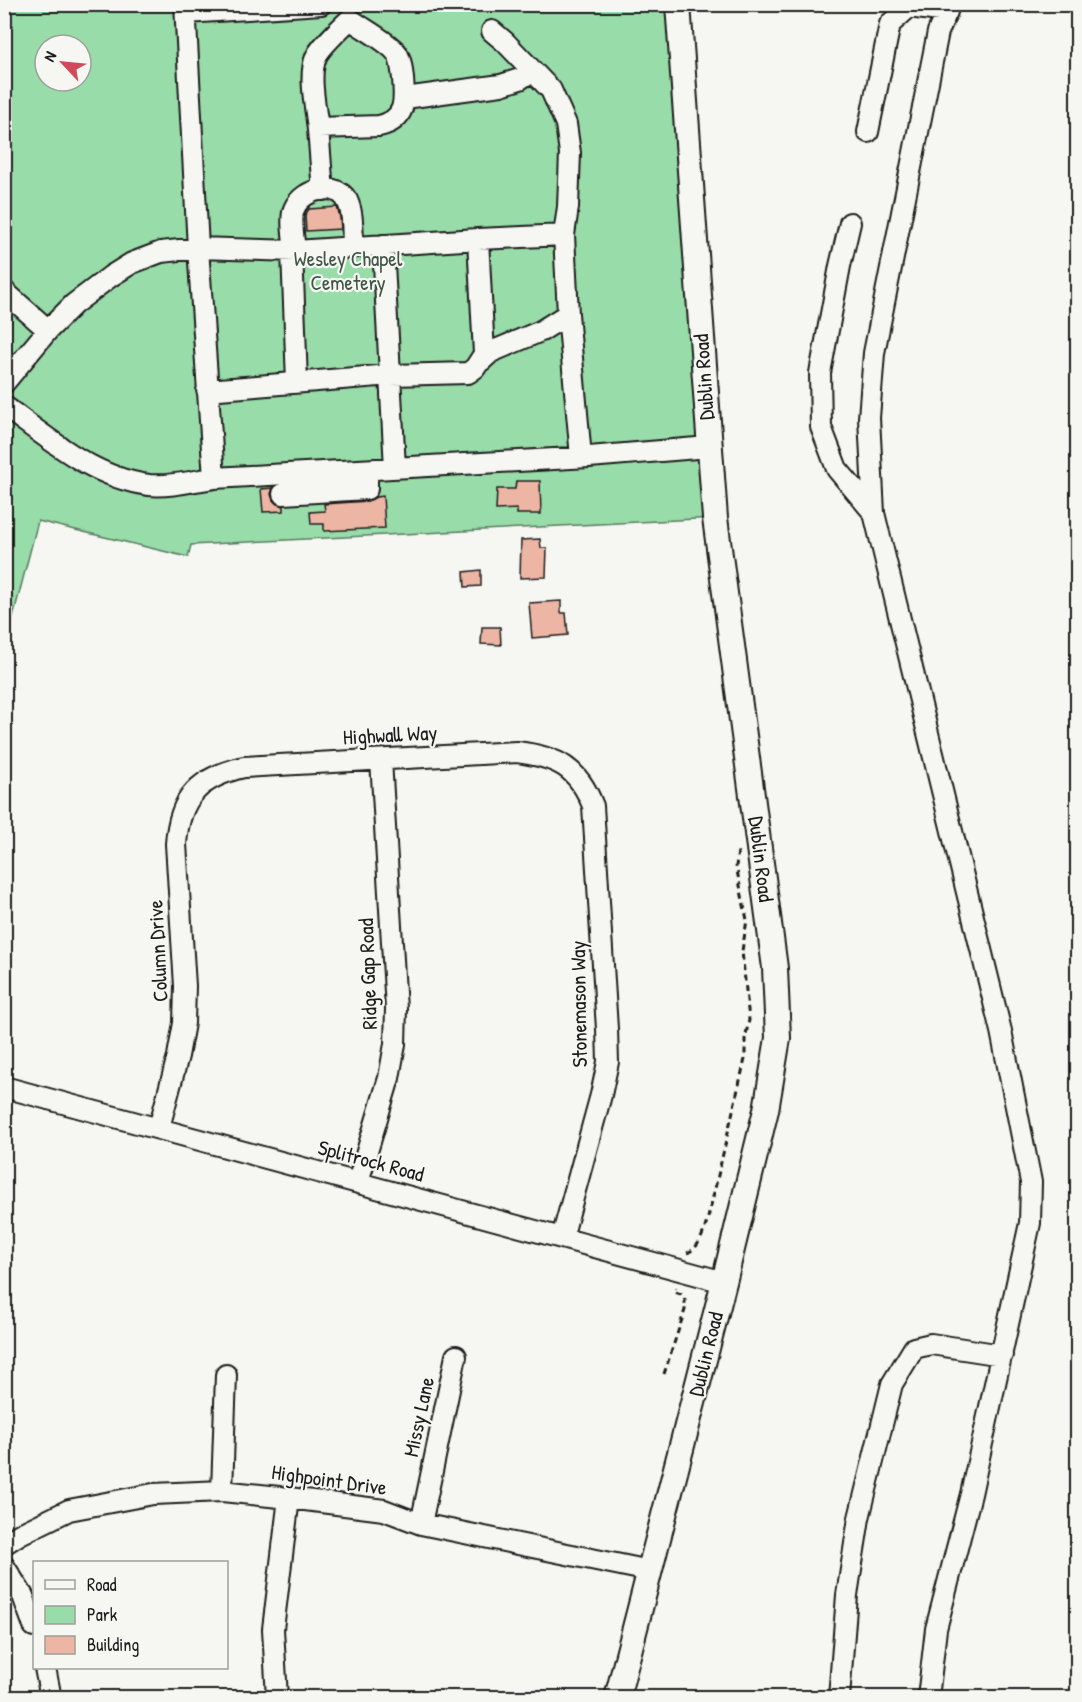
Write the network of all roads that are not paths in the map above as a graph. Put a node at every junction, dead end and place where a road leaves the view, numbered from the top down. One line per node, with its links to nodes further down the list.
1 (321, 4): 4 (street)
2 (678, 4): 28 (main road, Dublin Road)
3 (948, 8): 10 (street); 32 (street)
4 (186, 9): 17 (street)
5 (349, 12): 8 (street); 9 (street)
6 (492, 31): 7 (street)
7 (532, 71): 8 (street); 13 (street)
8 (405, 98): 9 (street)
9 (318, 128): 11 (street)
10 (868, 132)
11 (323, 190): 16 (street); 18 (street)
12 (850, 223): 32 (street)
13 (564, 235): 14 (street); 20 (street)
14 (478, 238): 15 (street); 22 (street)
15 (383, 245): 16 (street); 23 (street)
16 (352, 247): 18 (street)
17 (198, 248): 18 (street); 21 (street); 26 (street)
18 (294, 251): 24 (street)
19 (4, 291): 21 (street)
20 (568, 314): 22 (street); 29 (street)
21 (48, 330): 25 (street)
22 (481, 361): 23 (street)
23 (391, 375): 24 (street); 30 (street)
24 (297, 382): 26 (street)
25 (4, 383)
26 (207, 390): 31 (street)
27 (4, 406): 31 (street)
28 (709, 447): 29 (street); 40 (main road, Dublin Road)
29 (580, 457): 30 (street)
30 (395, 468): 31 (street)
31 (214, 478)
32 (874, 513): 41 (street)
33 (381, 760): 34 (street, Highwall Way); 35 (street, Highwall Way); 38 (street, Ridge Gap Road)
34 (570, 771): 39 (street, Stonemason Way)
35 (209, 779): 37 (street, Column Drive)
36 (4, 1086): 37 (street, Splitrock Road)
37 (159, 1128): 38 (street, Splitrock Road)
38 (358, 1182): 39 (street, Splitrock Road)
39 (562, 1238): 40 (street, Splitrock Road)
40 (724, 1282): 49 (main road, Dublin Road)
41 (1002, 1355): 55 (street); 56 (street)
42 (456, 1356): 46 (street, Missy Lane)
43 (226, 1375): 44 (street)
44 (222, 1491): 45 (street, Highpoint Drive); 47 (street, Highpoint Drive)
45 (289, 1498): 46 (street, Highpoint Drive); 53 (street)
46 (421, 1524): 49 (street, Highpoint Drive)
47 (4, 1544)
48 (4, 1566): 50 (street)
49 (650, 1571): 54 (main road, Dublin Road)
50 (33, 1623)
51 (45, 1669): 52 (street)
52 (51, 1698)
53 (277, 1698)
54 (617, 1698)
55 (839, 1698)
56 (928, 1698)

